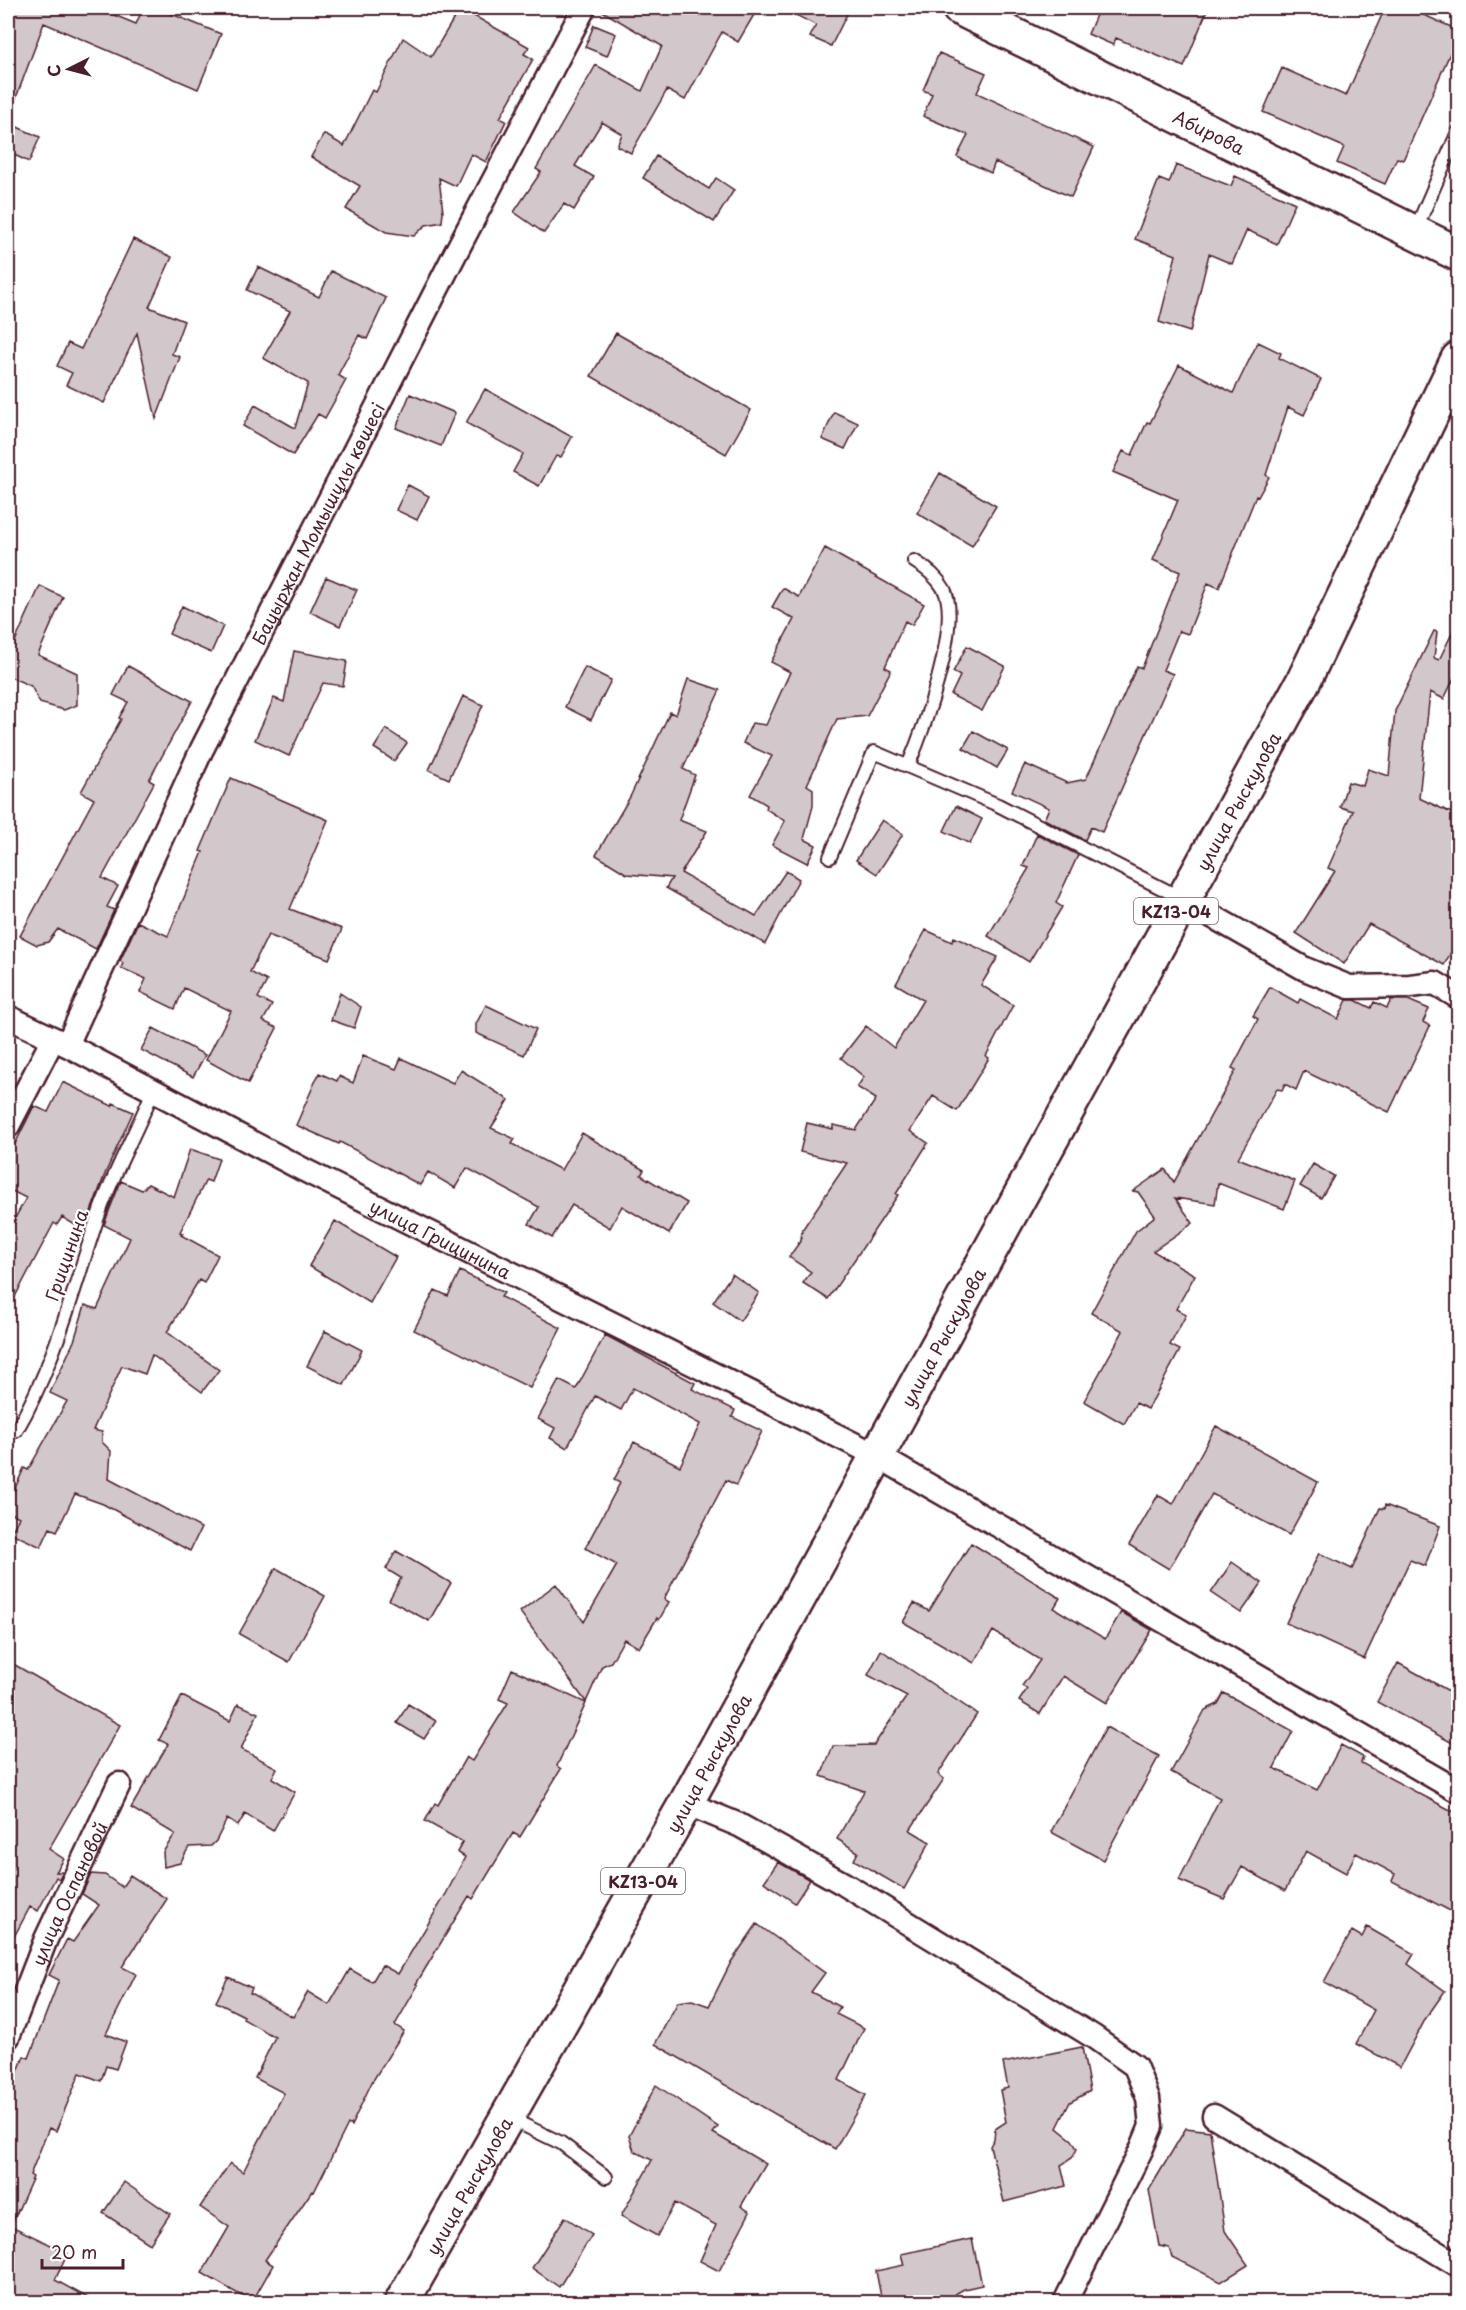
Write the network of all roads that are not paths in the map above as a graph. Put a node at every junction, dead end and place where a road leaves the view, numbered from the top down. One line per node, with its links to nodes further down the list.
1 (584, 8): 13 (street, Бауыржан Момышұлы көшесі)
2 (959, 8): 4 (main road, Абирова)
3 (1458, 132): 4 (lane)
4 (1414, 232): 5 (main road, Абирова)
5 (1458, 254)
6 (1458, 359): 10 (main road, улица Рыскулова / KZ13-04)
7 (914, 561): 8 (lane)
8 (908, 766): 9 (lane); 10 (lane)
9 (830, 857)
10 (1182, 899): 11 (street); 17 (main road, улица Рыскулова / KZ13-04)
11 (1458, 997)
12 (8, 1017): 13 (street, улица Грицинина)
13 (60, 1042): 14 (street, улица Грицинина); 15 (street, Бауыржан Момышұлы көшесі)
14 (153, 1091): 16 (lane, Грицинина); 17 (street, улица Грицинина)
15 (8, 1126)
16 (16, 1431)
17 (876, 1455): 19 (street, улица Грицинина); 20 (main road, улица Рыскулова / KZ13-04)
18 (119, 1784): 21 (street, улица Оспановой)
19 (1458, 1791)
20 (686, 1803): 23 (main road, улица Рыскулова / KZ13-04); 27 (street)
21 (8, 2037)
22 (1214, 2116): 25 (street)
23 (509, 2118): 24 (lane); 26 (main road, улица Рыскулова / KZ13-04)
24 (606, 2177)
25 (1458, 2265)
26 (402, 2302)
27 (1065, 2302)

